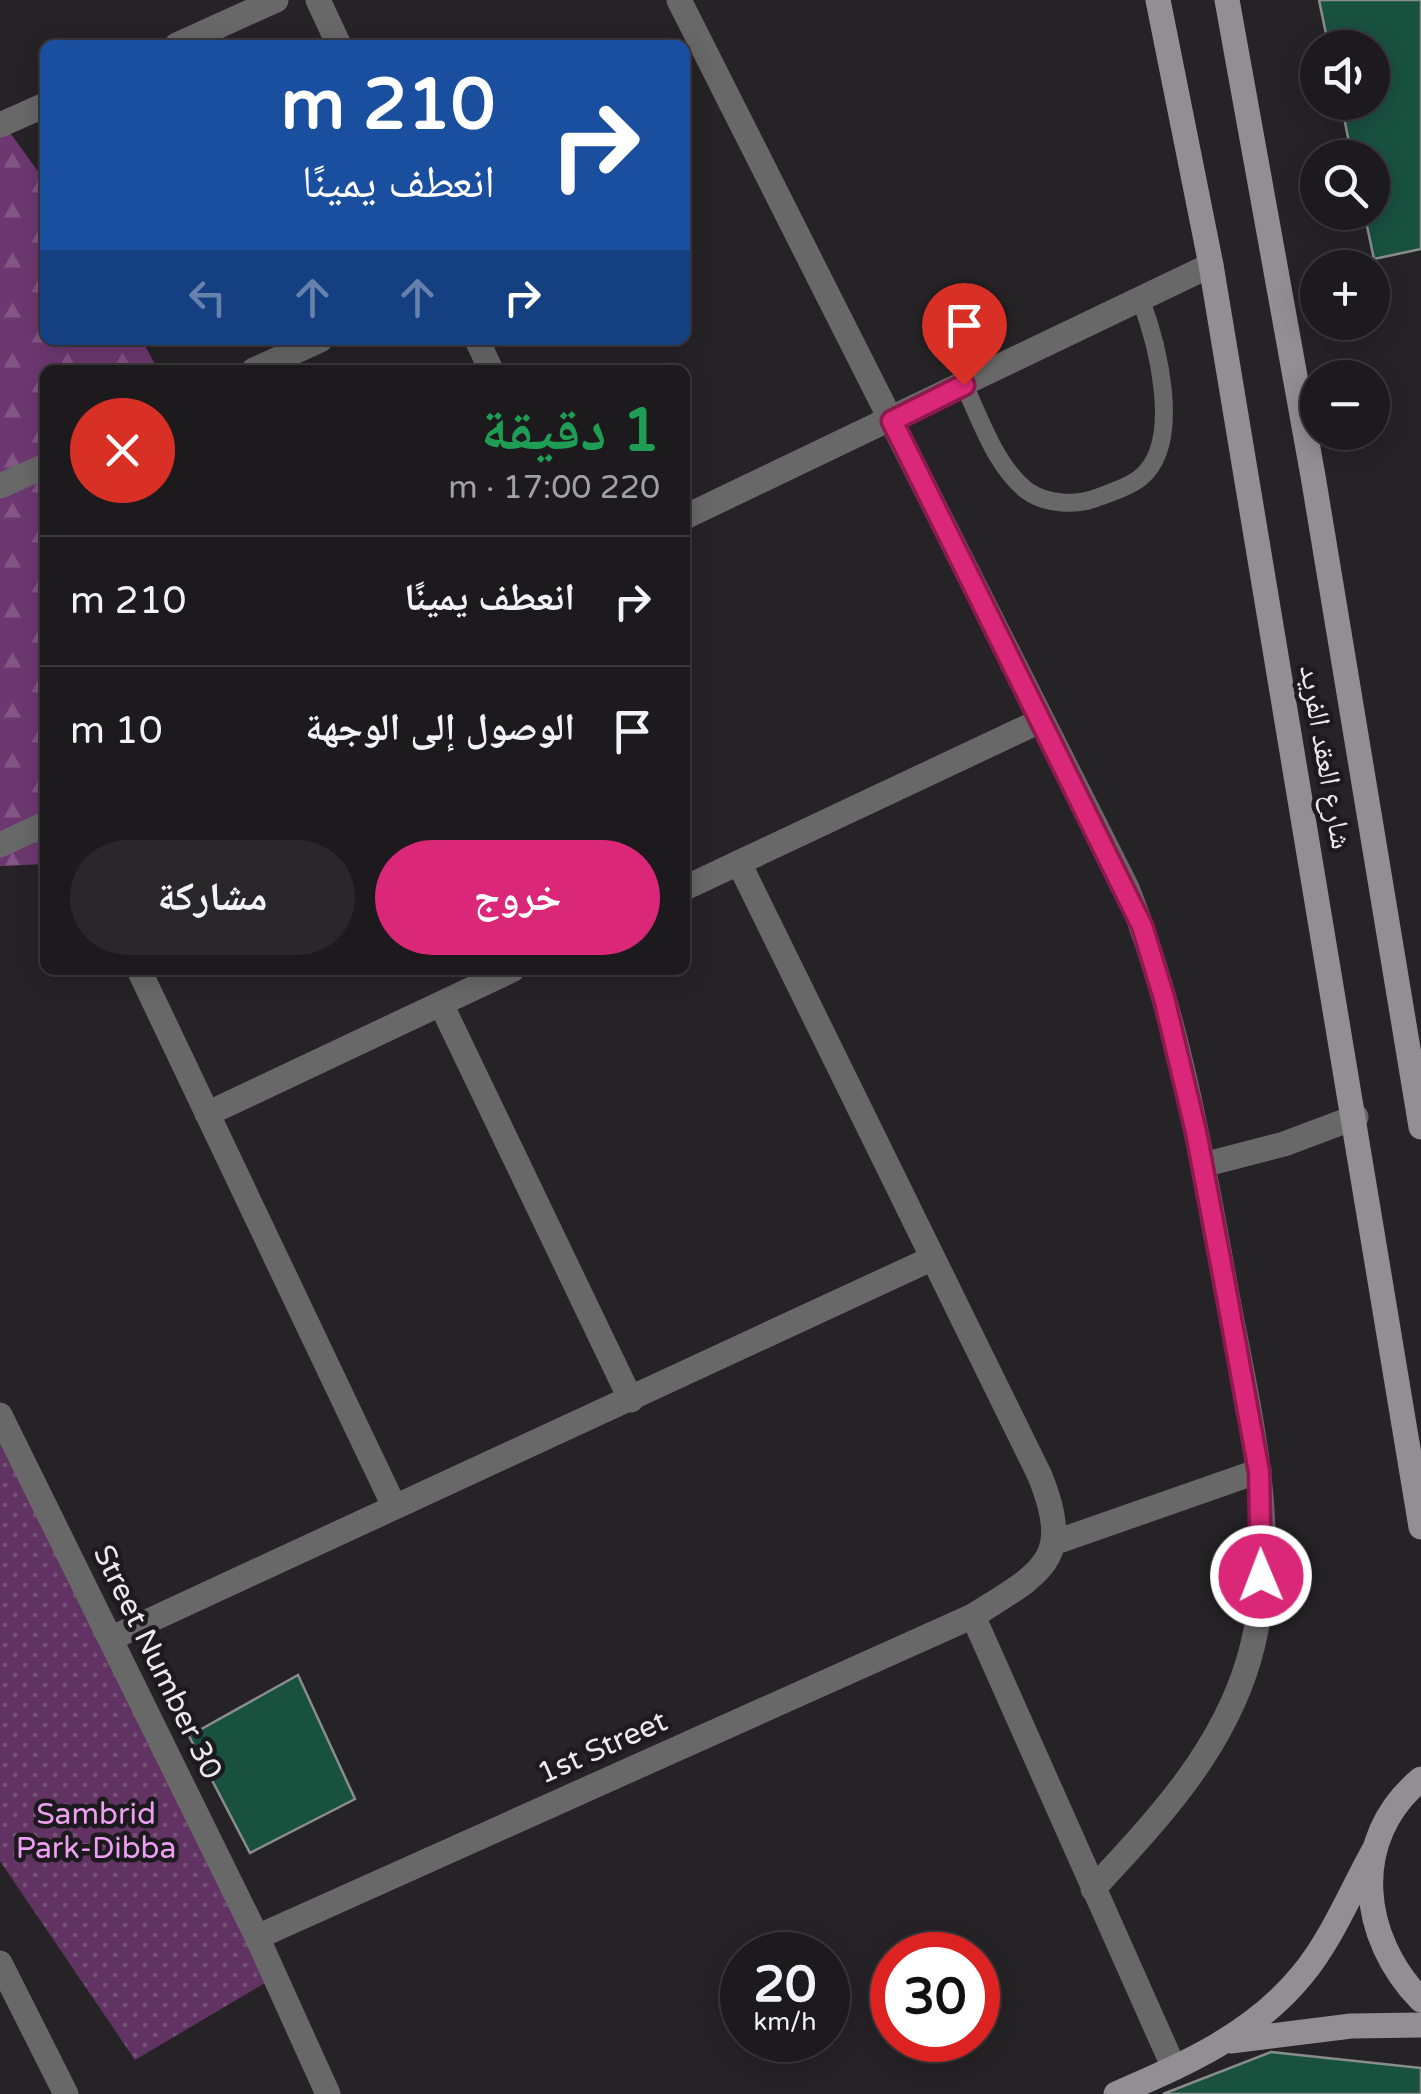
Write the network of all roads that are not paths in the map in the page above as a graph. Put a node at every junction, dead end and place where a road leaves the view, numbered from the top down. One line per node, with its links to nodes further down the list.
1 (276, 0): 8 (street)
2 (318, 0): 9 (street)
3 (679, 0): 17 (street)
4 (1158, 0): 12 (main road, شارع العقد الفريد)
5 (1227, 0): 7 (main road, شارع العقد الفريد)
6 (1237, 0): 7 (street)
7 (1235, 32): 31 (main road, شارع العقد الفريد)
8 (188, 40)
9 (338, 40)
10 (40, 107): 11 (street)
11 (0, 125)
12 (1211, 266): 13 (street); 30 (main road, شارع العقد الفريد)
13 (1140, 298): 16 (street); 16 (lane)
14 (309, 345): 15 (street)
15 (265, 365)
16 (964, 385): 17 (street)
17 (892, 421): 20 (street); 21 (street)
18 (40, 468): 19 (street)
19 (0, 486)
20 (690, 515)
21 (1042, 720): 24 (street); 32 (street)
22 (40, 826): 23 (street)
23 (0, 844)
24 (740, 862): 25 (street); 33 (street)
25 (690, 886)
26 (142, 975): 29 (street)
27 (502, 975): 28 (street)
28 (441, 1004): 29 (street); 34 (street)
29 (207, 1114): 37 (street)
30 (1356, 1116): 32 (street); 38 (main road, شارع العقد الفريد)
31 (1421, 1128)
32 (1203, 1165): 36 (street)
33 (933, 1258): 34 (street); 39 (street)
34 (631, 1400): 37 (street)
35 (0, 1416): 41 (street, Street Number 30)
36 (1259, 1472): 39 (street); 45 (street)
37 (394, 1506): 41 (street)
38 (1421, 1526)
39 (1056, 1542): 40 (street, 1st Street)
40 (973, 1616): 45 (street); 46 (street, 1st Street)
41 (112, 1638): 46 (street, Street Number 30)
42 (1421, 1757): 43 (main road)
43 (1414, 1785): 44 (main road)
44 (1375, 1848): 48 (main road); 50 (main road)
45 (1093, 1889): 51 (street)
46 (257, 1937): 53 (street, Street Number 30)
47 (0, 1962): 52 (street)
48 (1421, 2000)
49 (1421, 2025): 50 (main road)
50 (1226, 2042): 51 (main road)
51 (1174, 2068): 54 (main road)
52 (66, 2094)
53 (328, 2094)
54 (1116, 2094)

